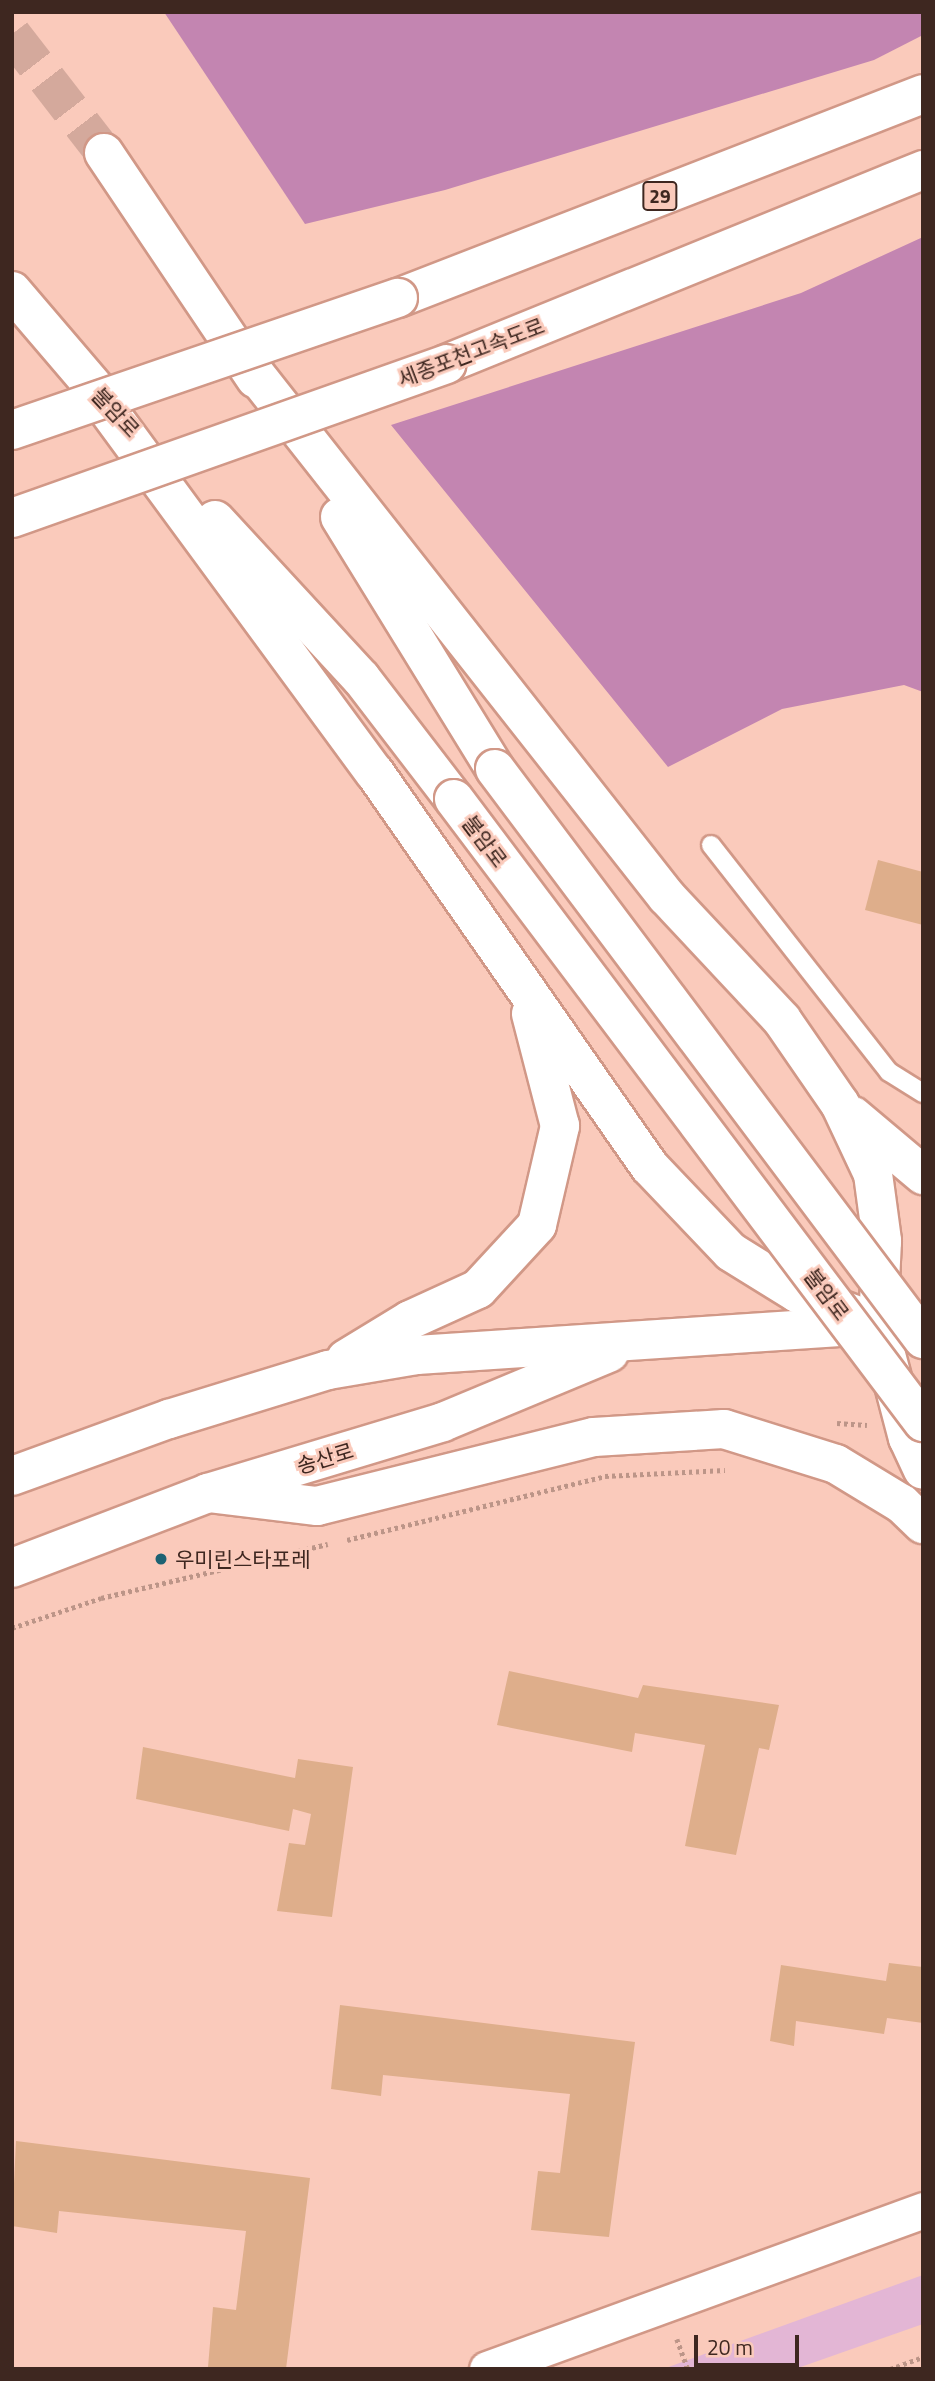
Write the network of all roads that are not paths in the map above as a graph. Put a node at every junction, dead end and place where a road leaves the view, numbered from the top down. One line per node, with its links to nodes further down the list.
1 (923, 94): 7 (main road, 29, bridge)
2 (104, 153): 5 (main road)
3 (923, 170): 8 (main road, 세종포천고속도로, bridge)
4 (12, 291): 6 (main road, 불암로)
5 (244, 361): 12 (main road); 16 (main road, bridge)
6 (89, 383): 10 (main road); 20 (main road, 불암로, bridge)
7 (12, 430)
8 (12, 518)
9 (710, 845): 11 (lane)
10 (517, 972): 15 (main road); 19 (main road)
11 (923, 1093)
12 (840, 1104): 13 (main road); 15 (main road)
13 (923, 1175)
14 (923, 1321): 15 (main road, 송산로)
15 (878, 1324): 17 (main road, 송산로); 18 (main road); 20 (main road)
16 (923, 1339)
17 (636, 1342): 19 (main road, 송산로); 23 (main road, 송산로)
18 (923, 1349)
19 (328, 1370): 22 (main road, 송산로)
20 (914, 1425): 21 (main road)
21 (923, 1470)
22 (12, 1476)
23 (208, 1493): 24 (main road); 25 (main road, 송산로)
24 (923, 1524)
25 (12, 1568)
26 (923, 2210): 27 (street)
27 (487, 2369)

